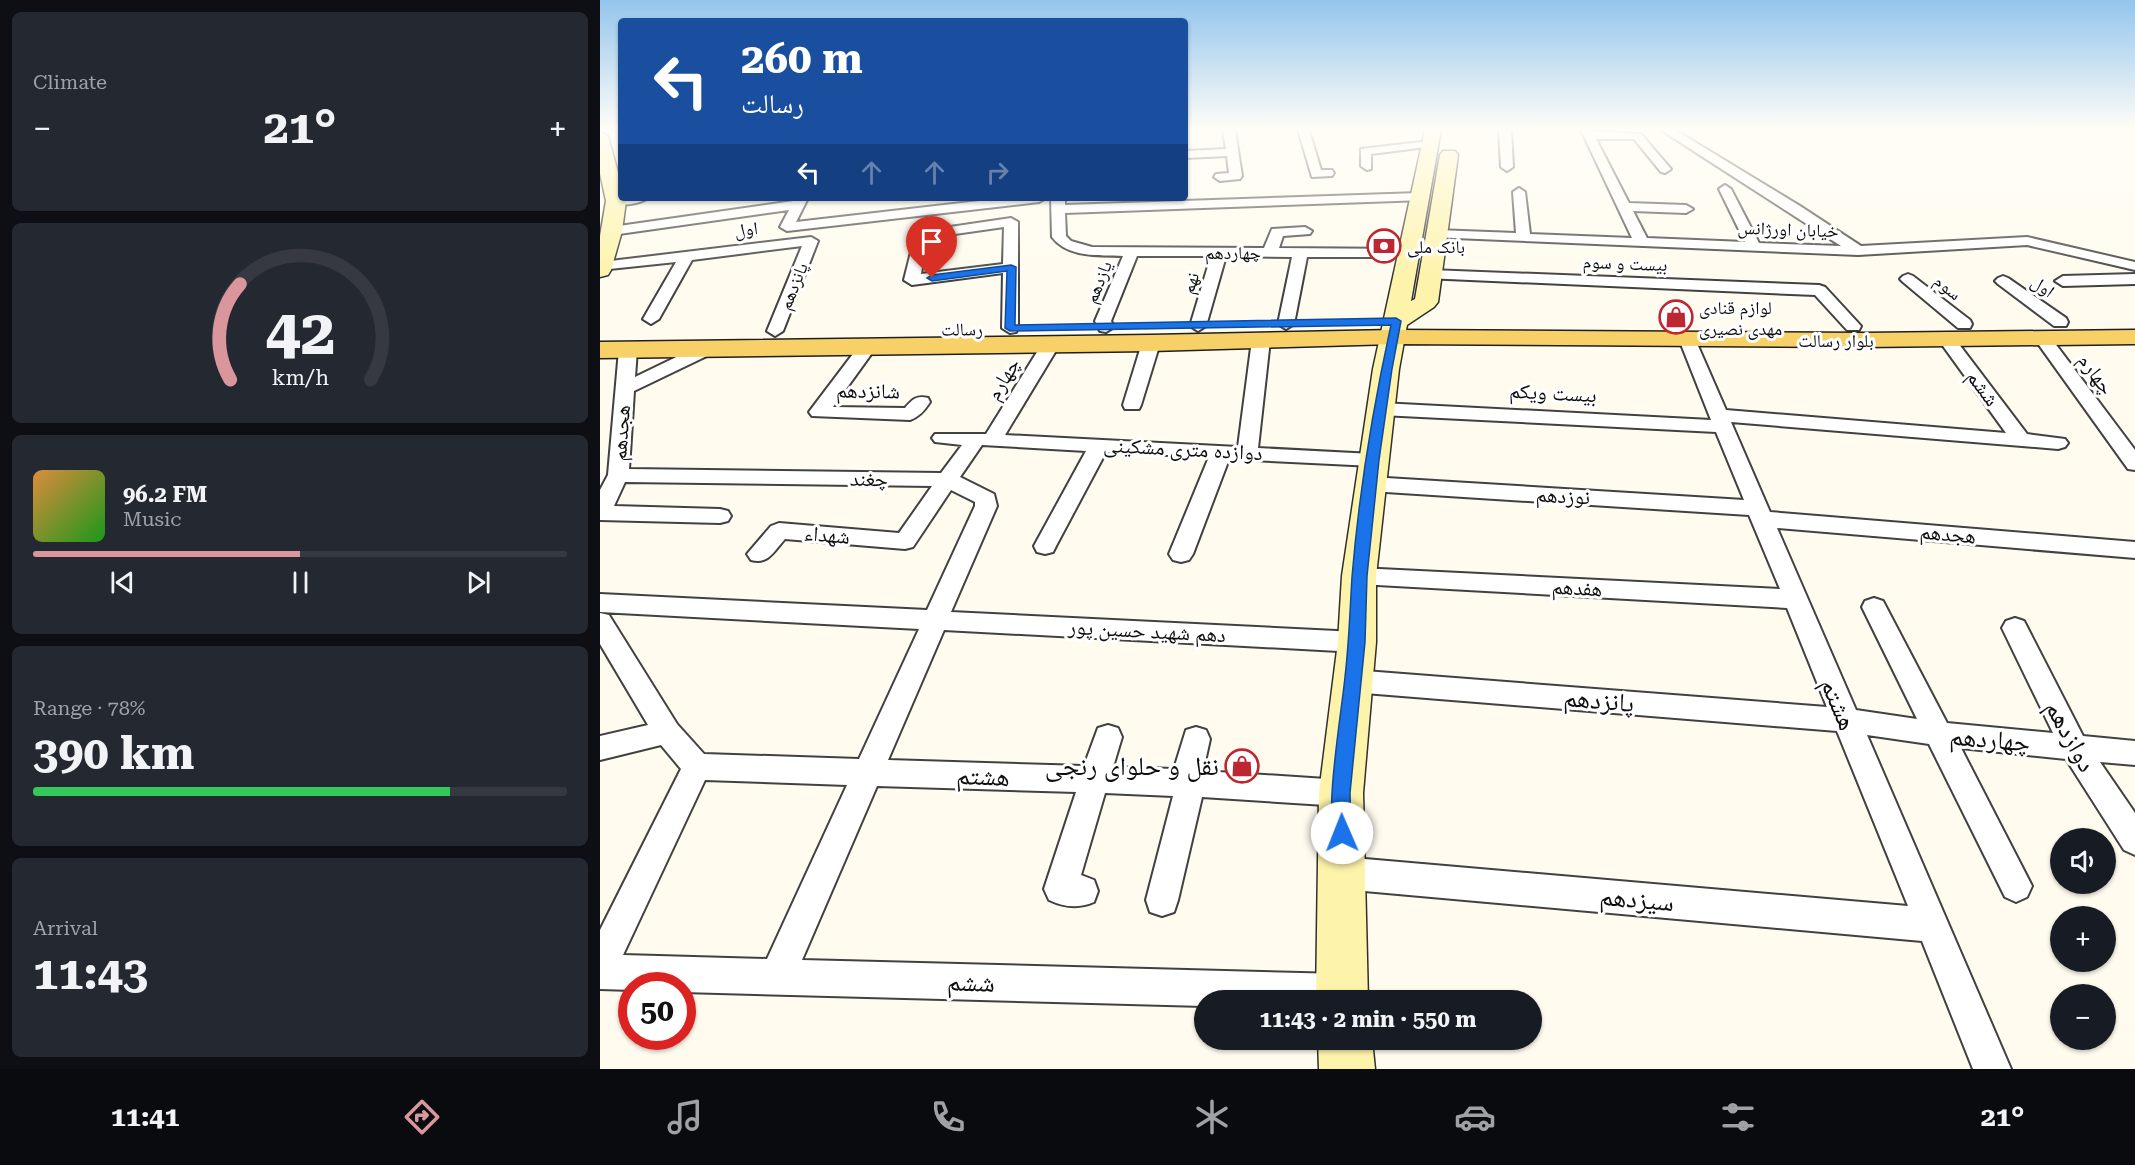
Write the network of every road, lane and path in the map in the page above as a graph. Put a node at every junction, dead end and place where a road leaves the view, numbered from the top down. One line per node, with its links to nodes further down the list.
1 (615, 180): 9 (main road)
2 (1422, 180): 8 (main road)
3 (1445, 180): 25 (main road)
4 (1610, 180): 19 (street)
5 (1747, 180): 31 (street)
6 (1725, 189): 29 (street)
7 (1519, 192): 26 (street)
8 (1419, 197): 14 (street); 34 (main road)
9 (615, 201): 10 (street); 22 (main road)
10 (618, 201)
11 (876, 201): 21 (street)
12 (1002, 201): 18 (street)
13 (1178, 201): 16 (street)
14 (1188, 201)
15 (799, 202): 21 (street); 22 (street)
16 (1058, 203): 30 (street, چهاردهم)
17 (940, 204): 18 (street); 21 (street)
18 (959, 207): 23 (street)
19 (1624, 207): 20 (street); 28 (street)
20 (1686, 209)
21 (873, 217)
22 (609, 227): 39 (main road)
23 (954, 230): 38 (street); 38 (street)
24 (1305, 231): 33 (street)
25 (1436, 234): 26 (street, خیابان اورژانس); 40 (main road)
26 (1523, 237): 28 (street, خیابان اورژانس)
27 (811, 241): 36 (street, اول); 52 (street, پانزدهم)
28 (1641, 242): 29 (street, خیابان اورژانس)
29 (1755, 248): 31 (street, خیابان اورژانس)
30 (1132, 251): 32 (street, چهاردهم); 56 (street, یازدهم)
31 (1858, 251): 37 (street, خیابان اورژانس)
32 (1220, 252): 33 (street, چهاردهم); 47 (street, نهم)
33 (1270, 252): 35 (street, چهاردهم)
34 (1407, 253): 35 (street, چهاردهم); 49 (main road)
35 (1300, 254): 46 (street)
36 (687, 256): 39 (street, اول); 45 (street)
37 (2135, 266)
38 (1011, 267): 48 (street)
39 (601, 268)
40 (1430, 275): 49 (main road); 55 (street, بیست و سوم)
41 (1908, 279): 53 (street, سوم)
42 (2135, 279): 44 (street)
43 (2002, 281): 50 (street, اول)
44 (2063, 281)
45 (651, 319)
46 (1286, 324): 47 (main road, رسالت); 49 (main road, رسالت)
47 (1198, 326): 56 (main road, رسالت)
48 (1010, 328): 52 (main road, رسالت); 56 (main road, رسالت)
49 (1395, 329): 55 (main road, بلوار رسالت); 57 (main road, بلوار رسالت); 58 (main road, رسالت); 68 (main road)
50 (2051, 330): 51 (main road, بلوار رسالت); 53 (main road, بلوار رسالت); 77 (street, چهارم)
51 (2131, 330)
52 (776, 331): 54 (main road, رسالت)
53 (1955, 332): 55 (main road, بلوار رسالت); 71 (street, ششم)
54 (600, 333)
55 (1858, 333): 57 (main road, بلوار رسالت)
56 (1103, 335): 59 (main road, رسالت); 60 (main road, رسالت)
57 (1687, 339): 69 (street, هشتم)
58 (1260, 340): 59 (main road, رسالت); 76 (street)
59 (1151, 343): 67 (street)
60 (1051, 344): 61 (main road, رسالت); 72 (street, چهارم)
61 (868, 346): 64 (main road, رسالت); 66 (street, شانزدهم)
62 (600, 350): 63 (main road, رسالت)
63 (628, 350): 64 (main road, رسالت); 65 (street, هجدهم)
64 (705, 350): 65 (street)
65 (624, 389): 79 (street, هجدهم)
66 (921, 402)
67 (1132, 405)
68 (1381, 409): 69 (street, بیست ویکم); 78 (main road)
69 (1720, 420): 71 (street, بیست ویکم); 82 (street, هشتم)
70 (942, 438): 72 (street, دوازده متری مشکینی)
71 (2020, 438): 73 (street, بیست ویکم)
72 (985, 439): 74 (street, دوازده متری مشکینی); 80 (street, چهارم)
73 (2058, 442)
74 (1100, 444): 75 (street, دوازده متری مشکینی); 85 (street)
75 (1222, 451): 76 (street, دوازده متری مشکینی); 88 (street)
76 (1247, 453): 78 (street, دوازده متری مشکینی)
77 (2135, 465)
78 (1372, 472): 82 (street, نوزدهم); 89 (main road)
79 (618, 475): 80 (street, چغند); 81 (street, هجدهم)
80 (948, 480): 84 (street, چهارم); 93 (street, چغند)
81 (601, 506): 83 (street)
82 (1759, 513): 86 (street, هجدهم); 90 (street, هشتم)
83 (720, 516)
84 (905, 541): 87 (street, شهداء)
85 (1045, 546)
86 (2135, 550)
87 (759, 554)
88 (1181, 554)
89 (1359, 576): 90 (street, هفدهم); 96 (main road)
90 (1795, 599): 98 (street, هشتم)
91 (600, 603): 93 (street, دهم شهید حسین پور)
92 (1874, 607): 100 (street)
93 (938, 620): 96 (street, دهم شهید حسین پور); 107 (street)
94 (600, 622): 99 (street)
95 (2015, 628): 103 (street, دوازدهم)
96 (1357, 642): 97 (main road)
97 (1352, 681): 98 (street, پانزدهم); 110 (main road)
98 (1846, 720): 100 (street, چهاردهم); 117 (street, هشتم)
99 (667, 732): 104 (street); 106 (street)
100 (1939, 734): 103 (street, چهاردهم); 113 (street)
101 (1108, 736): 108 (street)
102 (1196, 739): 109 (street)
103 (2074, 747): 105 (street, چهاردهم); 111 (street, دوازدهم)
104 (600, 748)
105 (2135, 753)
106 (697, 767): 107 (street, هشتم); 116 (street)
107 (866, 772): 108 (street, هشتم); 120 (street)
108 (1095, 780): 109 (street, هشتم); 114 (street)
109 (1188, 783): 110 (street, هشتم); 115 (street)
110 (1341, 793): 112 (main road)
111 (2135, 840)
112 (1342, 873): 117 (street, سیزدهم); 121 (main road)
113 (2016, 886)
114 (1082, 891)
115 (1162, 900)
116 (610, 921): 118 (street)
117 (1931, 925): 125 (street, هشتم)
118 (600, 966)
119 (600, 972): 120 (street, ششم)
120 (777, 977): 122 (street, ششم)
121 (1343, 990)
122 (1194, 1002)
123 (1346, 1050): 124 (main road)
124 (1347, 1069)
125 (1992, 1069)

